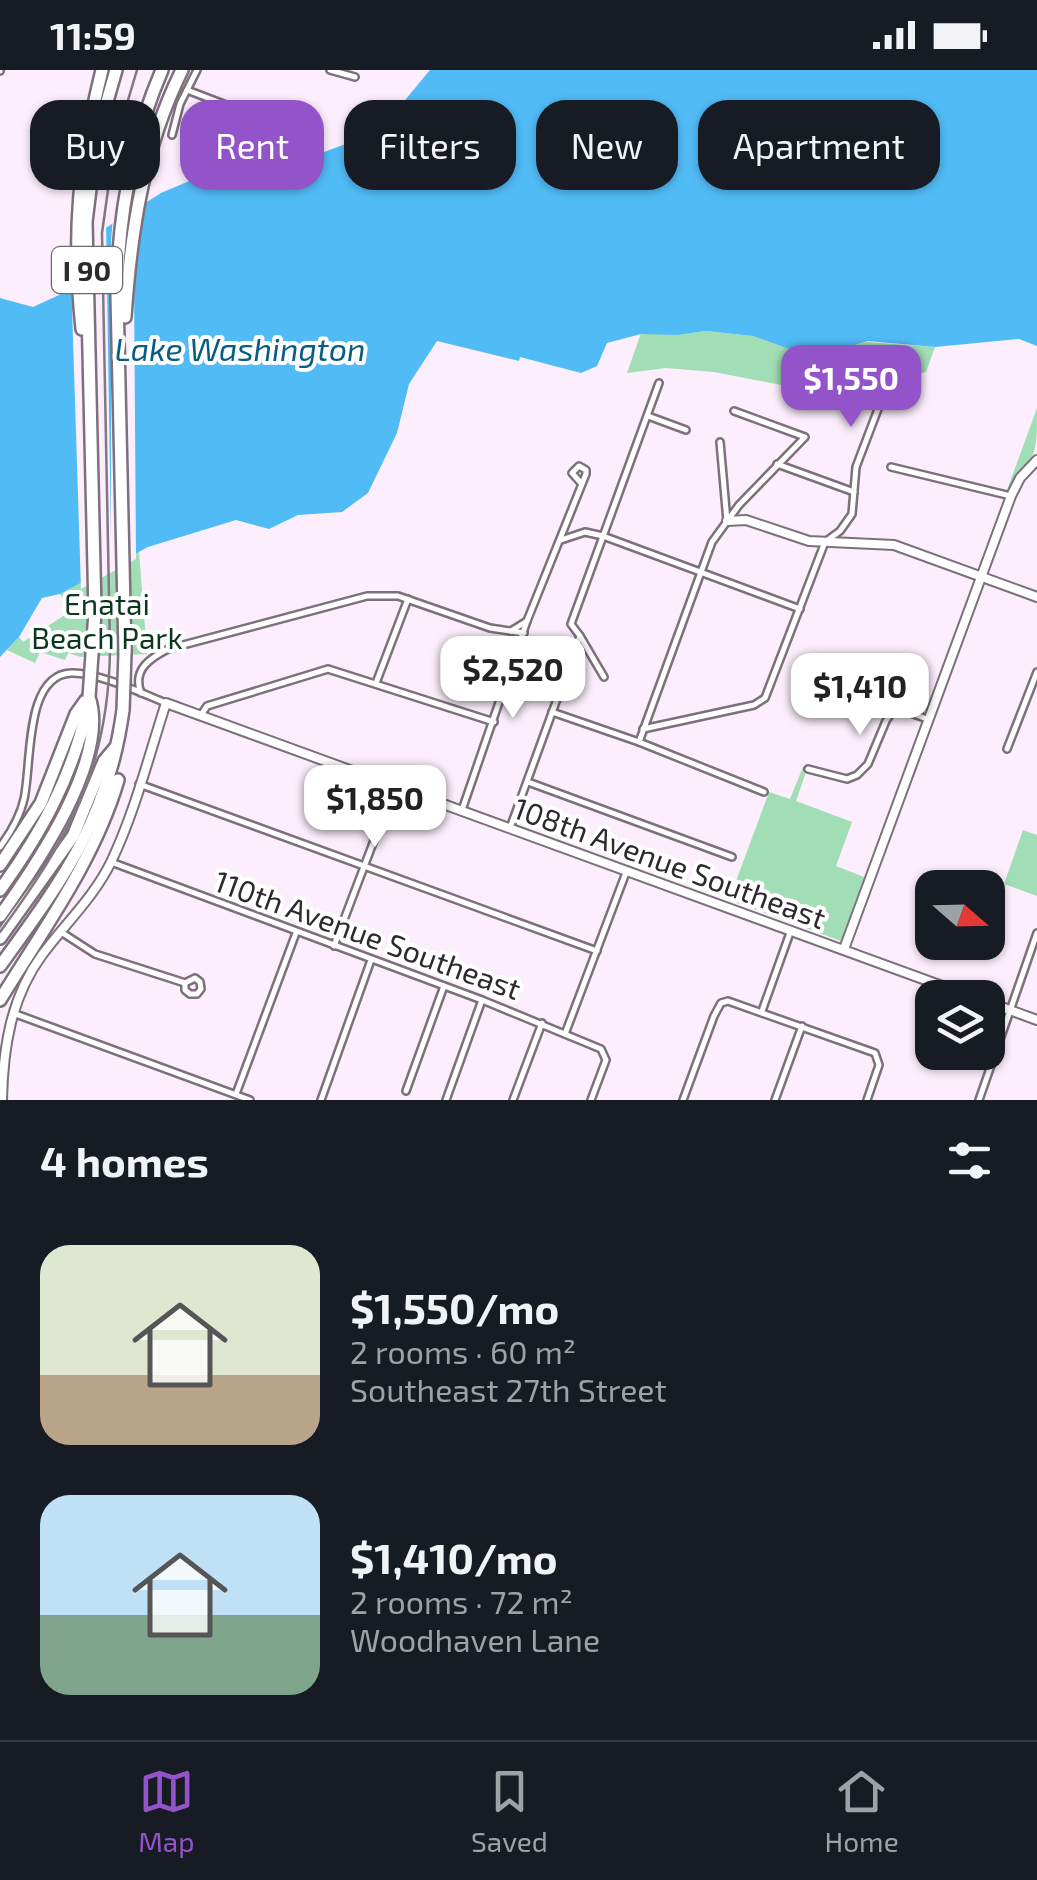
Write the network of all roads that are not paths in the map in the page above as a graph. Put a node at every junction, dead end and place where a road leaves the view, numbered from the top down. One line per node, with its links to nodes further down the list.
1 (102, 70): 9 (highway)
2 (116, 70): 10 (highway, I 90)
3 (162, 70): 15 (highway, I 90)
4 (182, 70): 15 (highway)
5 (197, 70): 8 (street)
6 (330, 70): 7 (street)
7 (356, 78)
8 (187, 90): 11 (street); 12 (street)
9 (98, 100)
10 (104, 100)
11 (213, 100)
12 (172, 136)
13 (89, 190): 46 (highway, I 90, bridge)
14 (891, 375): 25 (street)
15 (120, 377): 54 (highway, I 90, bridge)
16 (659, 383): 18 (street)
17 (734, 411): 22 (street)
18 (648, 416): 19 (street); 28 (street)
19 (686, 430)
20 (720, 442): 27 (street)
21 (1037, 460): 26 (street)
22 (776, 464): 25 (street); 27 (street)
23 (891, 467): 26 (street)
24 (582, 483): 29 (street)
25 (854, 492): 30 (street)
26 (1011, 496): 32 (street)
27 (727, 520): 30 (street); 31 (street)
28 (603, 536): 29 (street); 31 (street); 39 (street)
29 (561, 540): 36 (street)
30 (825, 542): 32 (street); 35 (street)
31 (699, 571): 35 (street); 52 (street)
32 (982, 577): 33 (street); 50 (street)
33 (1037, 597)
34 (408, 599): 37 (street); 43 (street); 44 (street)
35 (800, 609): 52 (street)
36 (527, 621): 37 (street); 38 (street)
37 (511, 631): 38 (street)
38 (524, 633): 51 (street)
39 (580, 636): 42 (street); 48 (street)
40 (877, 672): 47 (street)
41 (1037, 672): 55 (street)
42 (604, 677)
43 (376, 683): 49 (street); 51 (street)
44 (141, 693): 45 (street, 108th Avenue Southeast); 63 (street, 108th Avenue Southeast)
45 (166, 702): 49 (street, 108th Avenue Southeast); 58 (street)
46 (88, 703): 67 (highway); 69 (highway, I 90); 70 (highway)
47 (895, 707): 50 (street); 56 (street)
48 (552, 712): 53 (street); 57 (street)
49 (201, 715): 59 (street, 108th Avenue Southeast)
50 (930, 720): 77 (street)
51 (494, 722): 61 (street)
52 (643, 728): 53 (street)
53 (638, 742): 60 (street)
54 (118, 744): 75 (highway); 80 (highway, I 90); 84 (highway)
55 (1008, 750)
56 (808, 769)
57 (527, 782): 62 (street); 64 (street)
58 (139, 784): 65 (street); 66 (street)
59 (395, 786): 61 (street, 108th Avenue Southeast); 66 (street)
60 (764, 792)
61 (462, 810): 62 (street, 108th Avenue Southeast)
62 (510, 828): 68 (street, 108th Avenue Southeast)
63 (0, 846)
64 (732, 857)
65 (111, 862): 72 (street); 74 (street, 110th Avenue Southeast)
66 (364, 864): 76 (street); 78 (street)
67 (0, 865)
68 (627, 870): 71 (street, 108th Avenue Southeast); 78 (street)
69 (0, 890)
70 (1, 915)
71 (791, 930): 77 (street, 108th Avenue Southeast); 88 (street)
72 (61, 932): 82 (street); 89 (street)
73 (1037, 932): 87 (street)
74 (296, 933): 76 (street, 110th Avenue Southeast); 95 (street)
75 (0, 938)
76 (334, 946): 79 (street, 110th Avenue Southeast)
77 (844, 949): 81 (street, 108th Avenue Southeast)
78 (597, 951): 93 (street)
79 (371, 960): 83 (street, 110th Avenue Southeast); 98 (street)
80 (0, 966)
81 (927, 980)
82 (184, 983)
83 (444, 986): 85 (street, 110th Avenue Southeast); 94 (street)
84 (0, 1000)
85 (482, 1000): 91 (street, 110th Avenue Southeast); 99 (street)
86 (1005, 1008): 87 (street)
87 (1010, 1010): 90 (street); 105 (street)
88 (762, 1011): 92 (street); 102 (street)
89 (12, 1013): 95 (street); 96 (street)
90 (1037, 1020)
91 (542, 1023): 93 (street, 110th Avenue Southeast); 100 (street)
92 (802, 1026): 103 (street); 104 (street)
93 (566, 1034): 101 (street, 110th Avenue Southeast)
94 (406, 1092)
95 (236, 1095): 97 (street)
96 (2, 1100)
97 (250, 1100)
98 (321, 1100)
99 (446, 1100)
100 (513, 1100)
101 (591, 1100)
102 (683, 1100)
103 (776, 1100)
104 (867, 1100)
105 (978, 1100)

